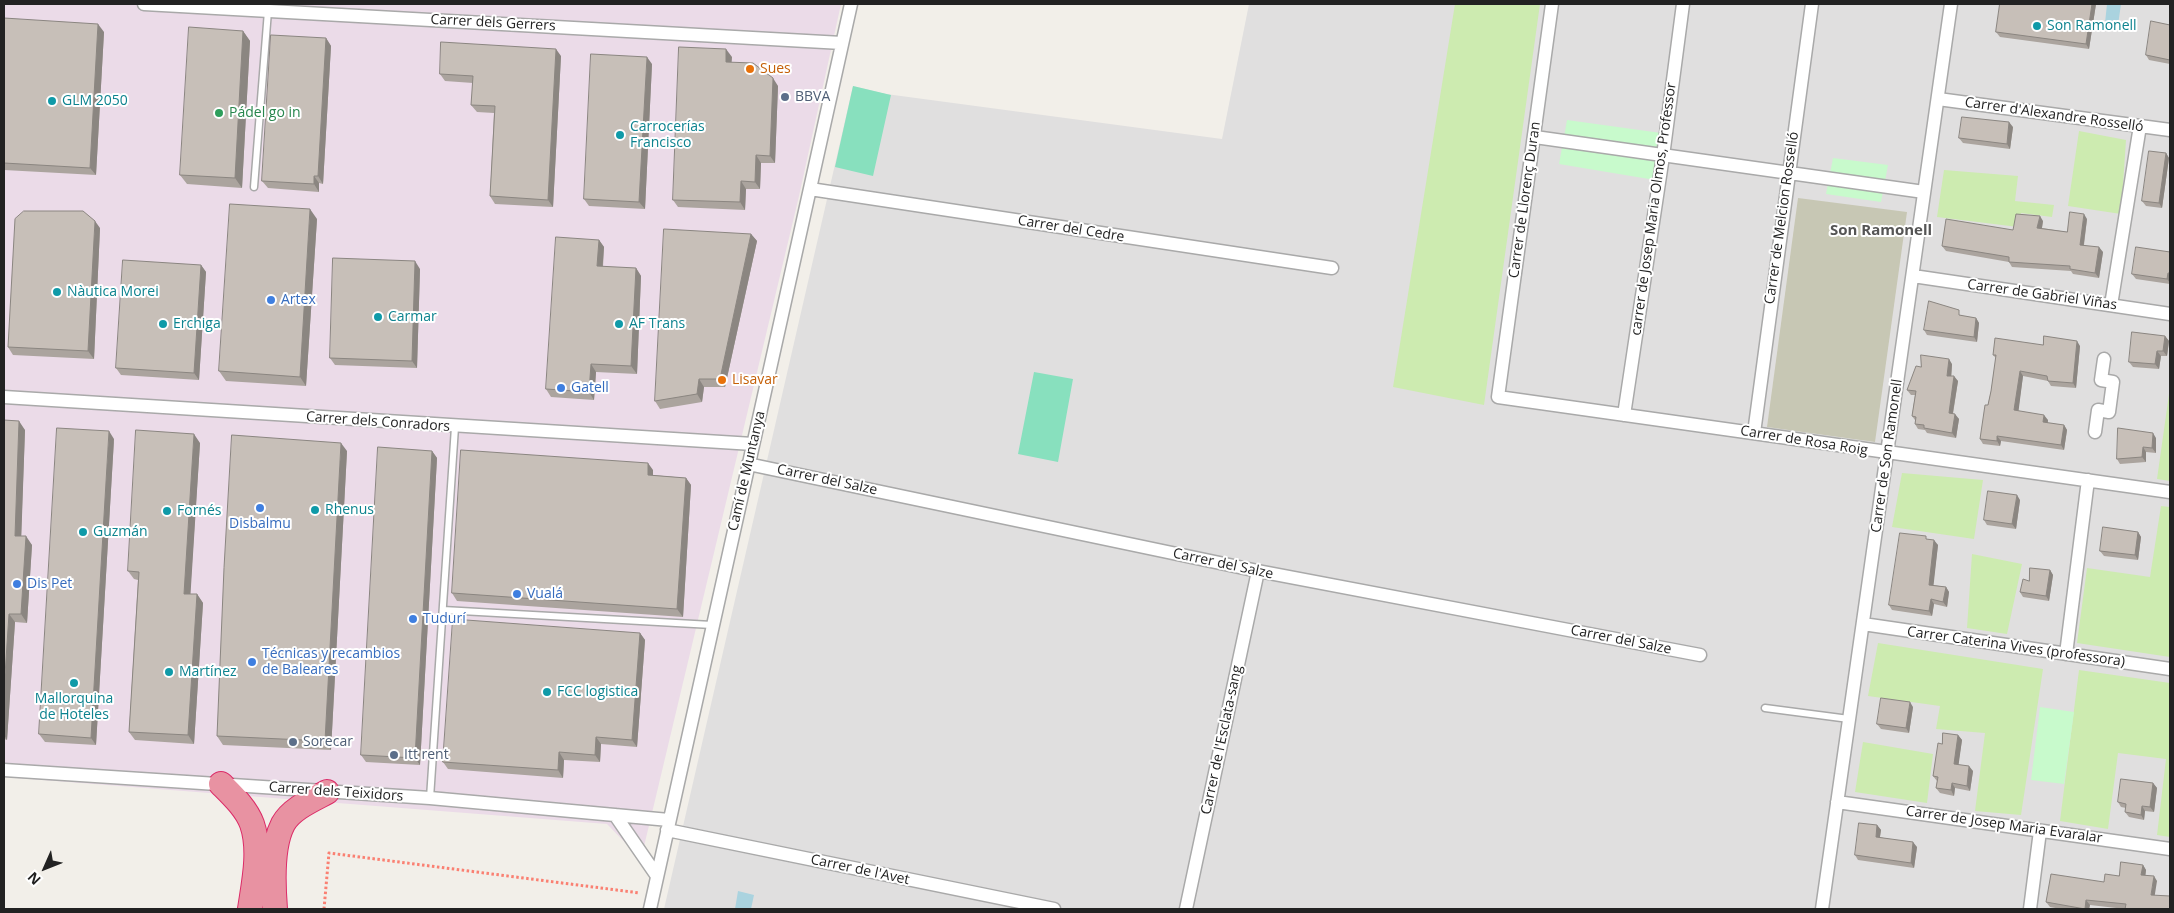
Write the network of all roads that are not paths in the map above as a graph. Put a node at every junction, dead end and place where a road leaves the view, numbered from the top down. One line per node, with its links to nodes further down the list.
1 (144, 4): 7 (street, Carrer dels Gerrers)
2 (851, 4): 8 (street, Camí de Muntanya)
3 (1552, 4): 12 (street, Carrer de Llorenç Duran)
4 (1683, 4): 13 (street, carrer de Josep Maria Olmos, Professor)
5 (1812, 4): 14 (street, Carrer de Melcion Rosselló)
6 (1951, 4): 9 (street, Carrer de Son Ramonell)
7 (268, 11): 8 (street, Carrer dels Gerrers); 15 (lane)
8 (842, 43): 16 (street, Camí de Muntanya)
9 (1938, 99): 10 (street, Carrer d'Alexandre Rosselló); 17 (street, Carrer de Son Ramonell)
10 (2140, 126): 11 (street, Carrer d'Alexandre Rosselló); 20 (street)
11 (2170, 130)
12 (1535, 137): 13 (street); 24 (street, Carrer de Llorenç Duran)
13 (1663, 156): 14 (street); 25 (street, carrer de Josep Maria Olmos, Professor)
14 (1789, 172): 17 (street); 28 (street, Carrer de Melcion Rosselló)
15 (254, 187)
16 (810, 189): 18 (street, Carrer del Cedre); 29 (street, Camí de Muntanya)
17 (1924, 192): 19 (street, Carrer de Son Ramonell)
18 (1332, 268)
19 (1913, 276): 20 (street, Carrer de Gabriel Viñas); 30 (street, Carrer de Son Ramonell)
20 (2111, 305): 21 (street, Carrer de Gabriel Viñas)
21 (2170, 314)
22 (2104, 359): 27 (street)
23 (4, 397): 26 (street, Carrer dels Conradors)
24 (1498, 397): 25 (street, Carrer de Rosa Roig)
25 (1624, 415): 28 (street, Carrer de Rosa Roig)
26 (455, 427): 29 (street, Carrer dels Conradors); 35 (lane)
27 (2095, 432)
28 (1754, 433): 30 (street, Carrer de Rosa Roig)
29 (753, 444): 31 (street, Camí de Muntanya)
30 (1887, 453): 32 (street, Carrer de Rosa Roig); 36 (street, Carrer de Son Ramonell)
31 (748, 464): 34 (street, Carrer del Salze); 37 (street, Camí de Muntanya)
32 (2088, 480): 33 (street, Carrer de Rosa Roig); 38 (street)
33 (2170, 492)
34 (1258, 571): 39 (street, Carrer del Salze); 57 (street, Carrer de l'Esclata-sang)
35 (443, 610): 37 (lane); 46 (lane)
36 (1862, 624): 38 (street, Carrer Caterina Vives (professora)); 42 (street, Carrer de Son Ramonell)
37 (712, 625): 49 (street, Camí de Muntanya)
38 (2066, 654): 40 (street, Carrer Caterina Vives (professora))
39 (1700, 655)
40 (2170, 669)
41 (1765, 708): 42 (lane)
42 (1849, 719): 47 (street, Carrer de Son Ramonell)
43 (4, 770): 44 (street, Carrer dels Teixidors)
44 (221, 784): 45 (street, Carrer dels Teixidors); 53 (highway)
45 (327, 792): 46 (street, Carrer dels Teixidors); 54 (highway)
46 (430, 798): 48 (street, Carrer dels Teixidors)
47 (1837, 802): 50 (street, Carrer de Josep Maria Evaralar); 58 (street, Carrer de Son Ramonell)
48 (615, 815): 49 (street, Carrer dels Teixidors); 52 (street)
49 (668, 825): 52 (street, Camí de Muntanya); 56 (street, Carrer de l'Avet)
50 (2040, 831): 51 (street, Carrer de Josep Maria Evaralar); 59 (street)
51 (2170, 849)
52 (657, 876): 55 (street, Camí de Muntanya)
53 (250, 909)
54 (275, 909)
55 (650, 909)
56 (1054, 909)
57 (1186, 909)
58 (1822, 909)
59 (2030, 909)

